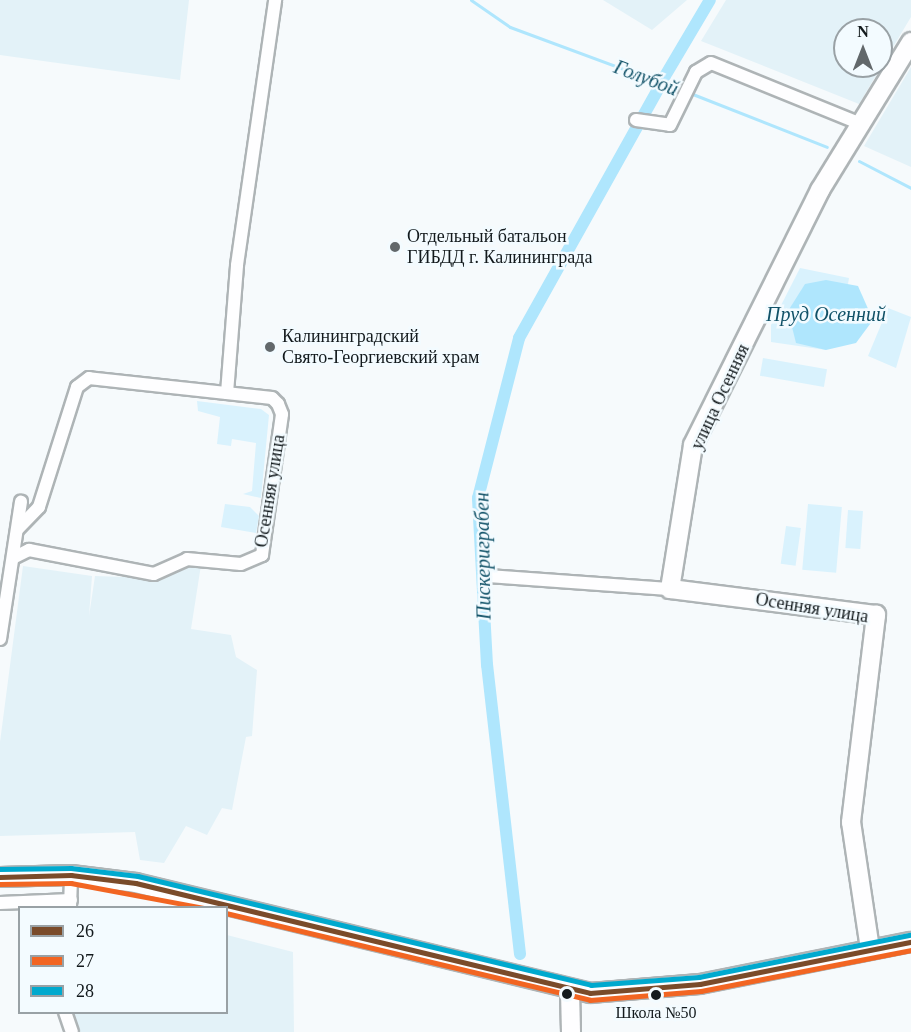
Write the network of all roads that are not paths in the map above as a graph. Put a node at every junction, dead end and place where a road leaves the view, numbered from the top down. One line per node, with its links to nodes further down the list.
1 (275, 0): 5 (street)
2 (911, 42): 4 (street, улица Осенняя)
3 (640, 121): 4 (street)
4 (860, 123): 10 (street, улица Осенняя)
5 (227, 393): 7 (street, Осенняя улица); 8 (street, Осенняя улица)
6 (21, 502): 7 (street)
7 (18, 529): 8 (street)
8 (13, 558): 11 (street)
9 (487, 576): 10 (street, Осенняя улица)
10 (670, 588): 17 (street, Осенняя улица)
11 (0, 639)
12 (71, 875): 13 (street); 15 (street); 18 (street)
13 (0, 878)
14 (0, 903): 15 (street)
15 (70, 904)
16 (911, 942): 17 (street)
17 (870, 949): 18 (street)
18 (570, 991): 21 (street)
19 (66, 1014): 20 (street)
20 (72, 1032)
21 (571, 1032)

